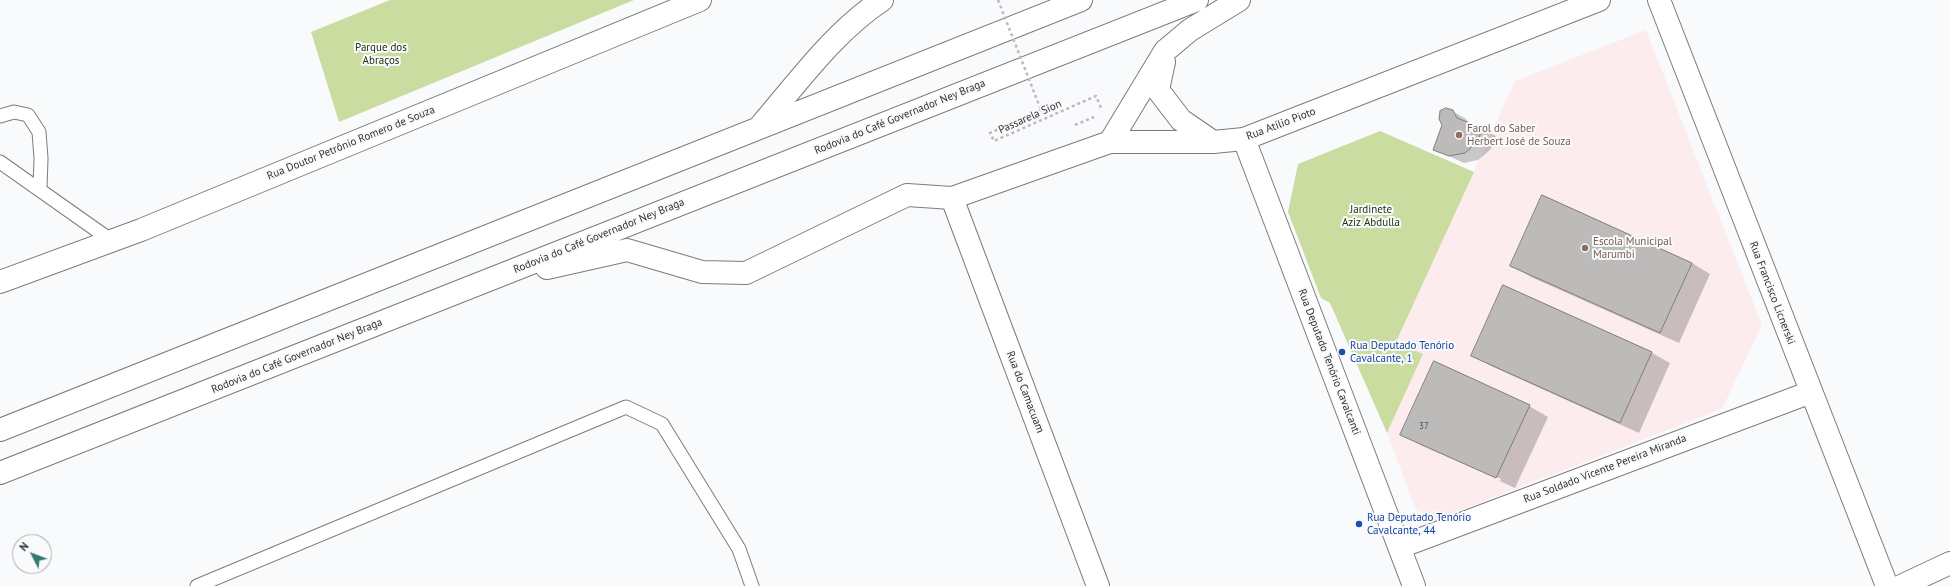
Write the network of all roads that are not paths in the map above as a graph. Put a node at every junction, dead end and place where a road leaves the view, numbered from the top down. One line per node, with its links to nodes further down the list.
1 (700, 0): 17 (main road, Rua Doutor Petrônio Romero de Souza)
2 (882, 0): 10 (main road)
3 (1081, 0): 10 (main road)
4 (1198, 0): 19 (main road, Rodovia do Café Governador Ney Braga)
5 (1239, 0): 8 (main road)
6 (1599, 0): 11 (main road, Rua Atílio Pioto)
7 (1659, 0): 20 (main road, Rua Francisco Licnerski)
8 (1166, 51): 12 (main road); 13 (main road)
9 (0, 116): 15 (lane)
10 (760, 127): 21 (main road)
11 (1244, 139): 13 (main road, Rua Atílio Pioto); 23 (main road, Rua Deputado Tenório Cavalcanti)
12 (1110, 142): 13 (main road, Rua Atílio Pioto); 16 (main road, Rua Atílio Pioto)
13 (1213, 142)
14 (0, 162): 15 (lane)
15 (40, 189): 17 (lane)
16 (952, 198): 19 (main road); 27 (main road, Rua do Camacuam)
17 (112, 241): 18 (main road, Rua Doutor Petrônio Romero de Souza)
18 (0, 282)
19 (480, 283): 22 (main road, Rodovia do Café Governador Ney Braga)
20 (1811, 392): 23 (main road, Rua Soldado Vicente Pereira Miranda); 29 (main road, Rua Francisco Licnerski)
21 (0, 430)
22 (0, 473)
23 (1400, 547): 28 (main road, Rua Deputado Tenório Cavalcanti)
24 (1950, 563): 30 (main road)
25 (197, 586): 26 (lane)
26 (752, 586)
27 (1098, 586)
28 (1414, 586)
29 (1887, 586)
30 (1901, 586)

